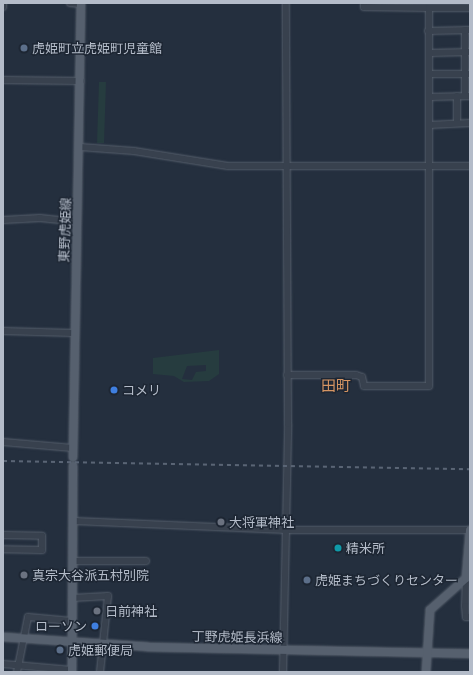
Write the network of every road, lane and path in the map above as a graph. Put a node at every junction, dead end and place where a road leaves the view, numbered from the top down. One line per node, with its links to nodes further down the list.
1 (3, 3): 7 (street)
2 (70, 3): 5 (street)
3 (286, 3): 24 (street)
4 (364, 3): 6 (street)
5 (81, 4): 16 (main road, 東野虎姫線)
6 (432, 6): 8 (street); 10 (street)
7 (3, 7)
8 (470, 8)
9 (467, 30): 10 (street); 11 (street)
10 (428, 31): 12 (street)
11 (467, 52): 12 (street); 14 (street)
12 (429, 53): 13 (street)
13 (429, 74): 14 (street); 19 (street)
14 (467, 74): 18 (street)
15 (3, 80): 16 (street)
16 (81, 81): 23 (main road, 東野虎姫線)
17 (457, 96): 18 (street); 19 (street); 21 (street)
18 (468, 96)
19 (429, 97): 22 (street)
20 (470, 123): 21 (street)
21 (457, 124): 22 (street)
22 (429, 125): 25 (street)
23 (80, 147): 24 (street); 28 (main road, 東野虎姫線)
24 (287, 166): 25 (street); 31 (street)
25 (428, 166): 26 (street); 31 (street)
26 (470, 166)
27 (3, 220): 28 (street)
28 (77, 222): 30 (main road, 東野虎姫線)
29 (3, 332): 30 (street)
30 (73, 333): 33 (main road, 東野虎姫線)
31 (287, 375): 35 (street)
32 (3, 442): 33 (street)
33 (73, 448): 34 (main road, 東野虎姫線)
34 (74, 521): 35 (street); 39 (main road, 東野虎姫線)
35 (287, 530): 36 (street); 49 (street)
36 (470, 530): 41 (main road)
37 (3, 535): 38 (street)
38 (3, 549)
39 (74, 561): 40 (street); 42 (main road, 東野虎姫線)
40 (146, 561)
41 (466, 578): 43 (street); 50 (main road)
42 (72, 598): 44 (main road, 東野虎姫線); 48 (street)
43 (470, 617)
44 (72, 621): 46 (street); 47 (main road, 東野虎姫線)
45 (3, 637): 46 (main road, 丁野虎姫長浜線)
46 (22, 639): 47 (main road, 丁野虎姫長浜線); 53 (street)
47 (72, 642): 48 (main road, 丁野虎姫長浜線); 54 (main road, 東野虎姫線)
48 (104, 643): 49 (main road, 丁野虎姫長浜線); 55 (street)
49 (283, 650): 50 (main road, 丁野虎姫長浜線); 56 (street)
50 (427, 654): 51 (main road, 丁野虎姫長浜線); 57 (main road)
51 (470, 654)
52 (3, 664): 53 (street)
53 (17, 669): 54 (street)
54 (72, 671)
55 (100, 672)
56 (283, 672)
57 (426, 672)

